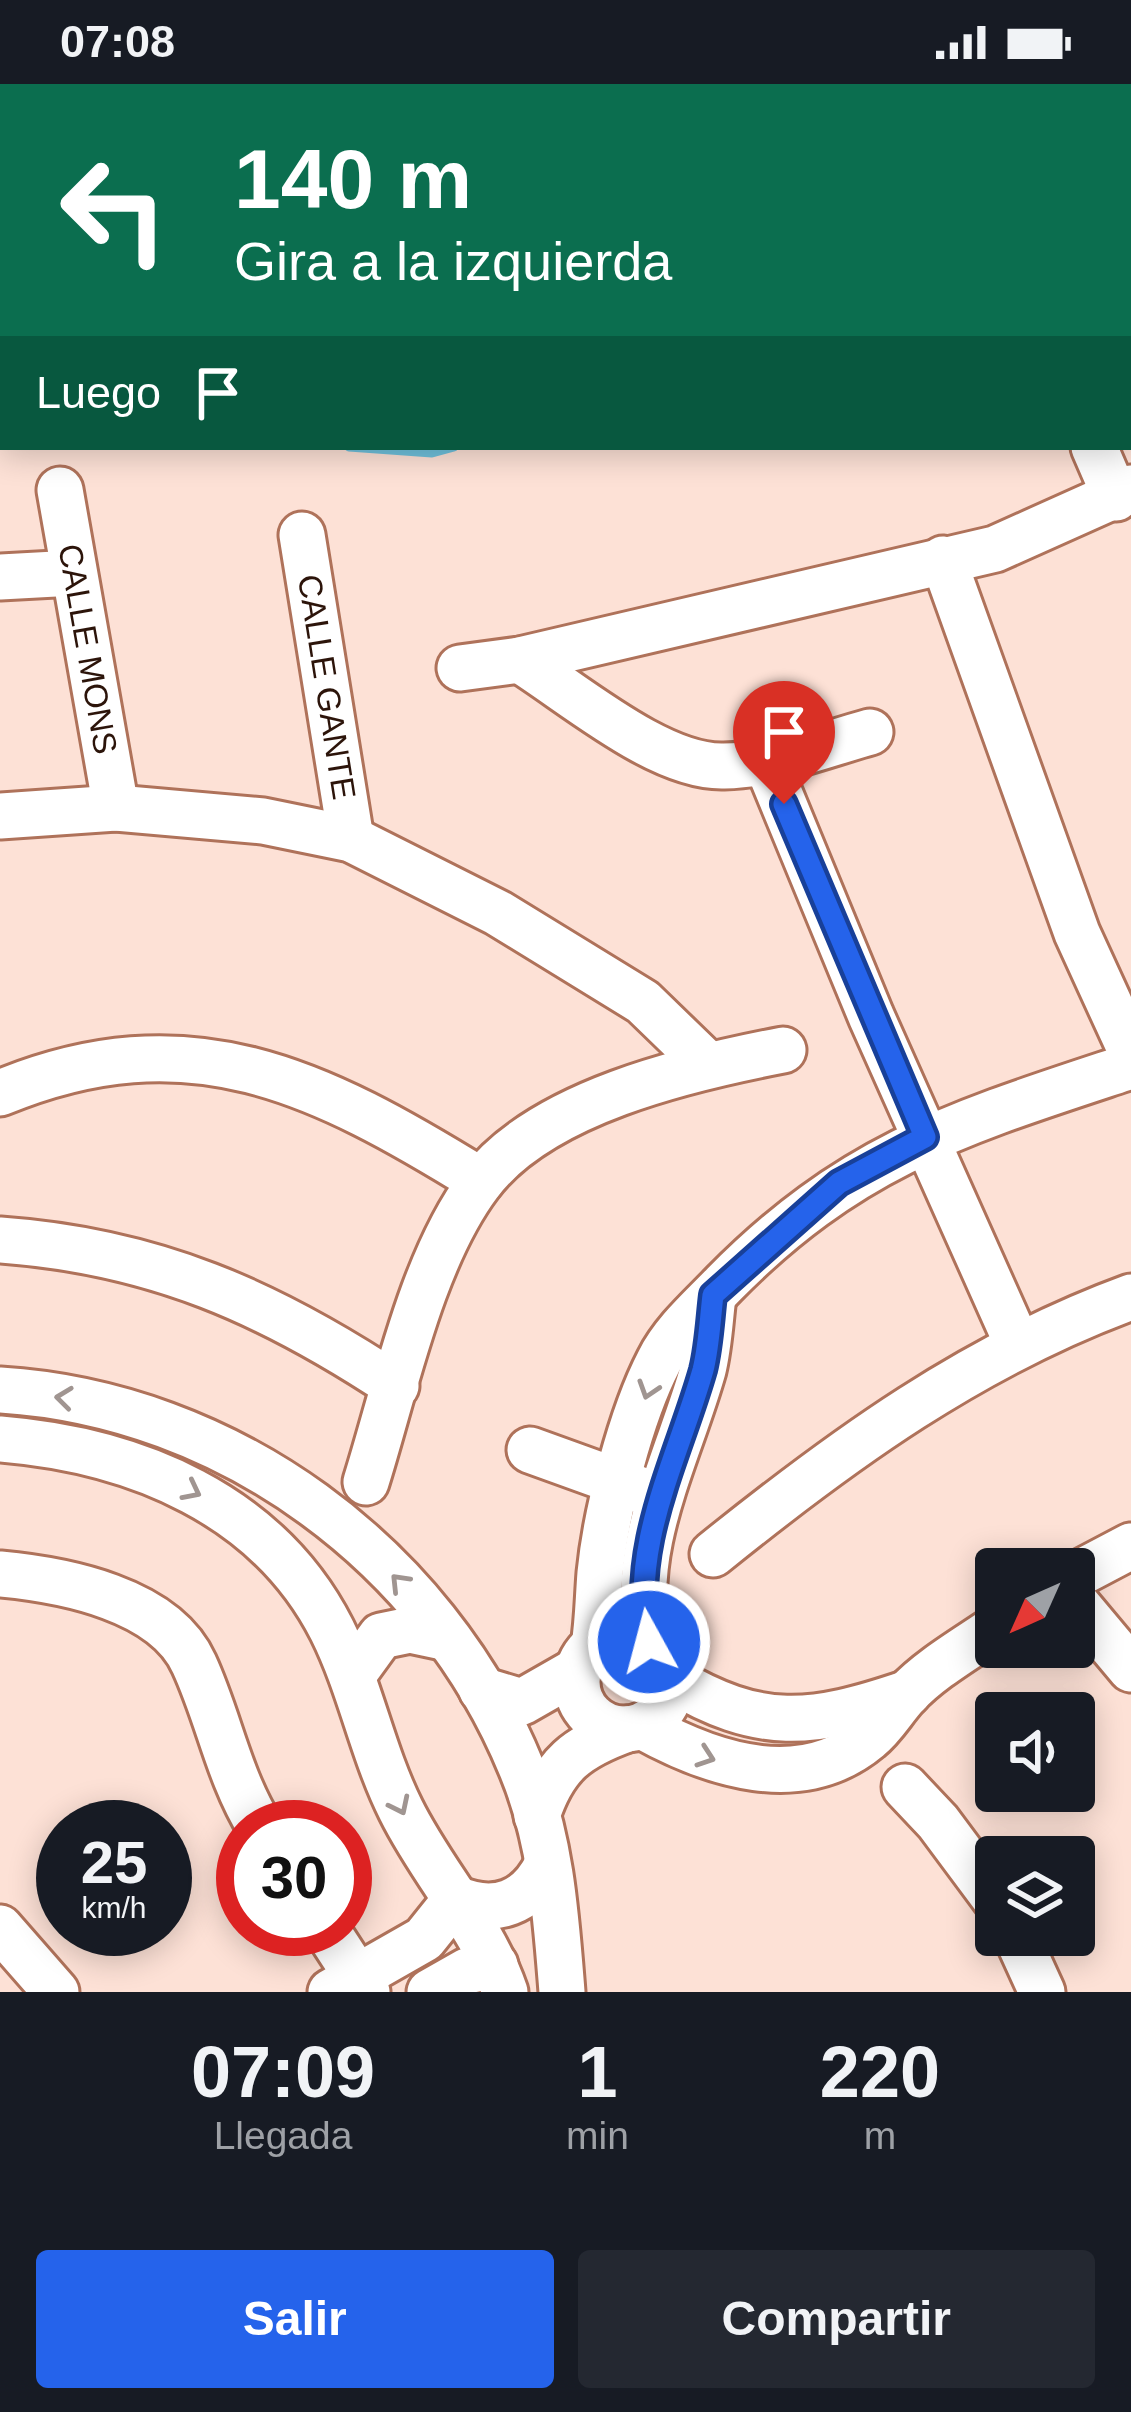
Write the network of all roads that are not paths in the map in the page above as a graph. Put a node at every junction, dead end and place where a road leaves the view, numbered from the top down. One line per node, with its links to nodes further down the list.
1 (1096, 450): 3 (street)
2 (60, 490): 6 (street, CALLE MONS)
3 (1123, 493): 5 (street)
4 (302, 535): 14 (street, CALLE GANTE)
5 (943, 559): 8 (street); 16 (street)
6 (74, 573): 7 (street); 12 (street, CALLE MONS)
7 (0, 577)
8 (520, 660): 9 (street); 11 (street)
9 (460, 668)
10 (870, 732): 11 (street)
11 (766, 761): 20 (street)
12 (116, 808): 13 (street); 14 (street)
13 (4, 819)
14 (351, 839): 17 (street)
15 (783, 1050): 17 (street)
16 (1131, 1051)
17 (707, 1064): 21 (street)
18 (1131, 1066): 20 (street)
19 (0, 1093): 21 (street)
20 (925, 1137): 23 (street); 25 (street)
21 (481, 1181): 26 (street)
22 (0, 1240): 26 (street)
23 (713, 1295): 31 (street, one-way to 31); 32 (street)
24 (1131, 1297): 25 (street)
25 (1017, 1343): 34 (street)
26 (396, 1386): 30 (street)
27 (0, 1390): 38 (street, one-way to 27)
28 (0, 1439): 43 (street, one-way to 43)
29 (530, 1450): 31 (street)
30 (366, 1482)
31 (620, 1484): 32 (street); 40 (street)
32 (663, 1497): 41 (street)
33 (1131, 1546): 35 (street)
34 (713, 1554)
35 (1095, 1565)
36 (0, 1574): 48 (street)
37 (1095, 1625): 42 (street)
38 (443, 1637): 43 (street); 44 (street)
39 (975, 1644): 45 (street)
40 (586, 1658): 41 (street); 44 (street); 46 (street)
41 (660, 1660): 45 (street); 46 (street)
42 (1131, 1669)
43 (352, 1676): 52 (street, one-way to 52)
44 (482, 1690): 49 (street)
45 (908, 1693): 46 (street, one-way to 45)
46 (634, 1727): 49 (street)
47 (905, 1787): 51 (street)
48 (244, 1800)
49 (537, 1816): 50 (street)
50 (547, 1865): 52 (street); 59 (street)
51 (975, 1872)
52 (446, 1914): 56 (street); 57 (street)
53 (0, 1928): 58 (street)
54 (338, 1956): 57 (street)
55 (1026, 1956): 60 (street)
56 (474, 1980)
57 (352, 1987)
58 (56, 1992)
59 (562, 1992)
60 (1042, 1992)

